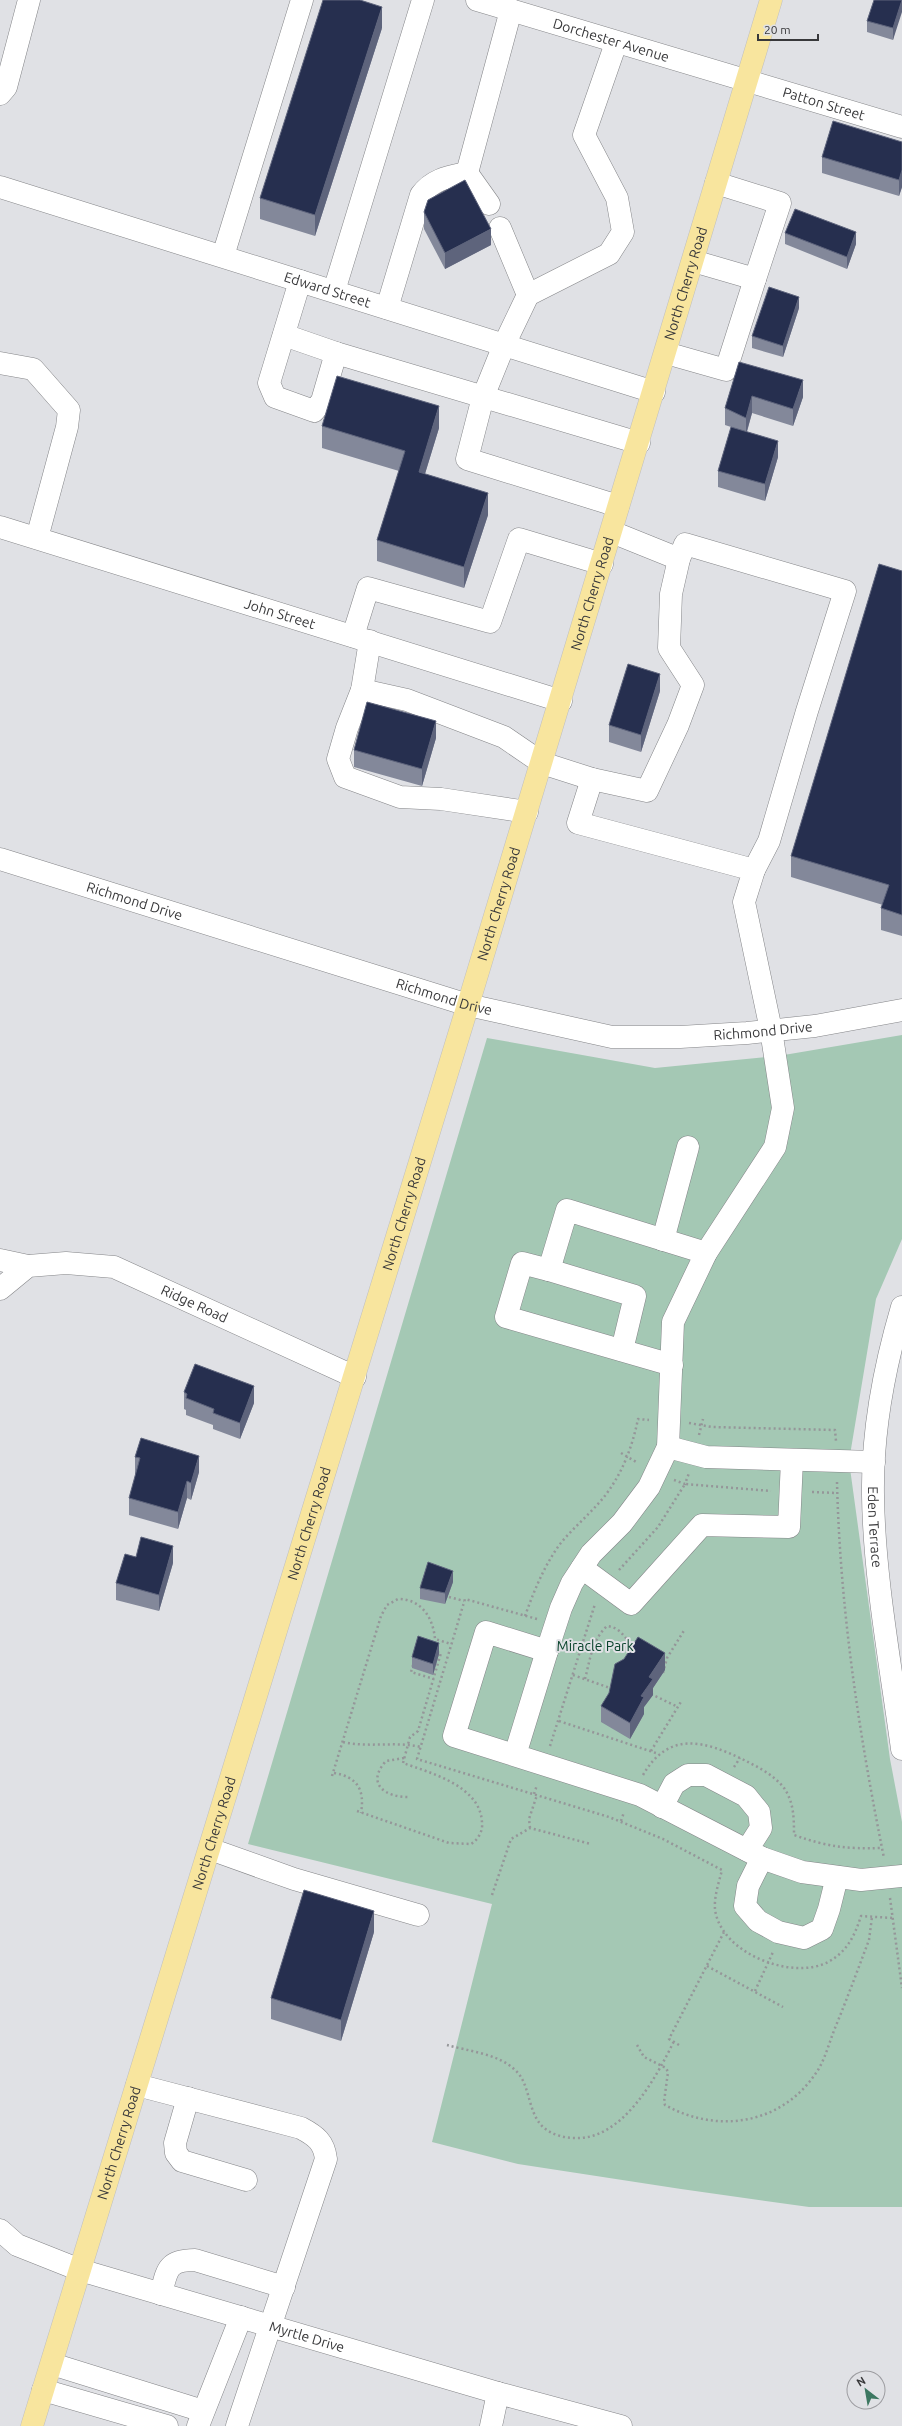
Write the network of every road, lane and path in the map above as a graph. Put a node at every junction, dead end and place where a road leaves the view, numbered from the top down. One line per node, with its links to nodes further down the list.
1 (29, 0): 9 (street)
2 (302, 0): 16 (street)
3 (423, 0): 20 (street)
4 (477, 0): 6 (street, Dorchester Avenue)
5 (771, 0): 8 (main road, North Cherry Road)
6 (511, 10): 7 (street, Dorchester Avenue); 11 (street)
7 (616, 43): 8 (street, Dorchester Avenue); 21 (street)
8 (746, 80): 10 (street, Patton Street); 12 (main road, North Cherry Road)
9 (0, 94)
10 (902, 128)
11 (466, 173): 14 (street); 22 (street)
12 (716, 183): 17 (main road, North Cherry Road); 18 (street)
13 (0, 187): 16 (street, Edward Street)
14 (489, 204)
15 (500, 228): 21 (street)
16 (223, 256): 19 (street, Edward Street)
17 (693, 261): 18 (street); 26 (main road, North Cherry Road)
18 (755, 279): 26 (street)
19 (300, 281): 20 (street, Edward Street); 23 (street)
20 (334, 291): 22 (street, Edward Street)
21 (528, 295): 24 (street)
22 (387, 308): 24 (street, Edward Street)
23 (284, 335): 25 (street); 25 (street)
24 (504, 344): 28 (street, Edward Street); 29 (street)
25 (336, 353): 29 (street)
26 (666, 353): 28 (main road, North Cherry Road)
27 (0, 363): 34 (street)
28 (654, 392): 30 (main road, North Cherry Road)
29 (484, 397): 30 (street); 31 (street)
30 (639, 443): 31 (main road, North Cherry Road)
31 (618, 506): 33 (main road, North Cherry Road)
32 (0, 527): 34 (street, John Street)
33 (612, 532): 35 (street); 36 (main road, North Cherry Road)
34 (37, 538): 37 (street, John Street)
35 (679, 559): 41 (street); 44 (street)
36 (602, 564): 37 (street); 39 (main road, North Cherry Road)
37 (362, 639): 38 (street); 39 (street, John Street)
38 (362, 690): 40 (street); 42 (street)
39 (561, 701): 40 (main road, North Cherry Road)
40 (542, 763): 41 (street); 42 (main road, North Cherry Road)
41 (592, 779): 44 (street)
42 (527, 812): 45 (main road, North Cherry Road)
43 (0, 859): 45 (street, Richmond Drive)
44 (754, 870): 47 (street)
45 (468, 1005): 47 (street, Richmond Drive); 58 (main road, North Cherry Road)
46 (902, 1010): 47 (street, Richmond Drive)
47 (771, 1030): 50 (street)
48 (688, 1147): 49 (street)
49 (663, 1240): 50 (street); 53 (street)
50 (706, 1253): 57 (street)
51 (0, 1260): 52 (street, Ridge Road)
52 (28, 1266): 54 (street); 58 (street, Ridge Road)
53 (549, 1270): 56 (street); 56 (street)
54 (0, 1289)
55 (902, 1308): 69 (street, Eden Terrace)
56 (622, 1350): 57 (street)
57 (672, 1365): 64 (street)
58 (354, 1376): 110 (main road, North Cherry Road)
59 (703, 1419): 62 (path)
60 (652, 1420): 67 (path)
61 (688, 1423): 62 (path)
62 (701, 1425): 63 (path); 65 (path)
63 (698, 1437)
64 (668, 1446): 68 (street); 72 (street)
65 (836, 1446)
66 (621, 1453): 67 (path)
67 (628, 1457): 70 (path); 75 (path)
68 (792, 1460): 69 (street); 72 (street)
69 (874, 1462): 98 (street, Eden Terrace)
70 (645, 1466)
71 (837, 1478): 112 (path)
72 (582, 1568): 82 (street)
73 (449, 1597): 74 (path)
74 (464, 1601)
75 (525, 1616)
76 (685, 1629): 85 (path)
77 (435, 1638): 78 (path); 79 (path); 95 (path)
78 (433, 1644)
79 (451, 1644)
80 (431, 1650): 89 (path)
81 (642, 1650): 88 (path)
82 (547, 1651): 101 (street); 101 (street)
83 (414, 1660): 89 (path)
84 (660, 1660): 85 (path)
85 (666, 1664): 87 (path)
86 (574, 1675): 88 (path)
87 (661, 1676)
88 (585, 1679): 90 (path)
89 (434, 1680): 96 (path)
90 (610, 1688)
91 (653, 1688): 93 (path)
92 (682, 1700): 93 (path)
93 (678, 1707): 99 (path)
94 (559, 1721): 99 (path)
95 (343, 1742): 96 (path); 107 (path)
96 (408, 1744): 97 (path); 102 (path)
97 (421, 1747)
98 (902, 1749)
99 (651, 1751): 100 (path)
100 (659, 1754)
101 (515, 1755): 105 (street)
102 (404, 1758): 104 (path); 107 (path)
103 (537, 1795): 108 (path)
104 (410, 1797)
105 (662, 1807): 111 (street); 111 (street)
106 (357, 1812): 107 (path)
107 (361, 1813)
108 (530, 1828): 109 (path); 116 (path)
109 (591, 1844)
110 (210, 1849): 117 (street); 132 (main road, North Cherry Road)
111 (755, 1854): 114 (street); 114 (street)
112 (885, 1860)
113 (902, 1876): 114 (street)
114 (836, 1877)
115 (889, 1894): 120 (path)
116 (492, 1895)
117 (418, 1914)
118 (861, 1916): 119 (path)
119 (872, 1917): 120 (path); 131 (path)
120 (893, 1918): 124 (path)
121 (724, 1932): 123 (path)
122 (769, 1963): 125 (path)
123 (707, 1966): 125 (path); 127 (path)
124 (902, 1988)
125 (755, 1991): 126 (path)
126 (783, 2007)
127 (674, 2041): 130 (path); 131 (path)
128 (447, 2045): 131 (path)
129 (637, 2045): 131 (path)
130 (679, 2045)
131 (662, 2066)
132 (137, 2084): 133 (street); 136 (main road, North Cherry Road)
133 (188, 2098): 134 (street); 137 (street)
134 (246, 2180)
135 (0, 2230): 136 (street, Myrtle Drive)
136 (80, 2270): 138 (street, Myrtle Drive); 141 (main road, North Cherry Road)
137 (284, 2287): 138 (street); 140 (street)
138 (161, 2294): 139 (street, Myrtle Drive)
139 (241, 2317): 140 (street, Myrtle Drive); 144 (street)
140 (271, 2327): 143 (street, Myrtle Drive); 147 (street)
141 (52, 2364): 142 (main road, North Cherry Road); 144 (street)
142 (43, 2390): 145 (main road, North Cherry Road); 146 (street)
143 (498, 2393): 148 (street); 149 (street, Myrtle Drive)
144 (200, 2419)
145 (32, 2426)
146 (167, 2426)
147 (237, 2426)
148 (491, 2426)
149 (621, 2426)

